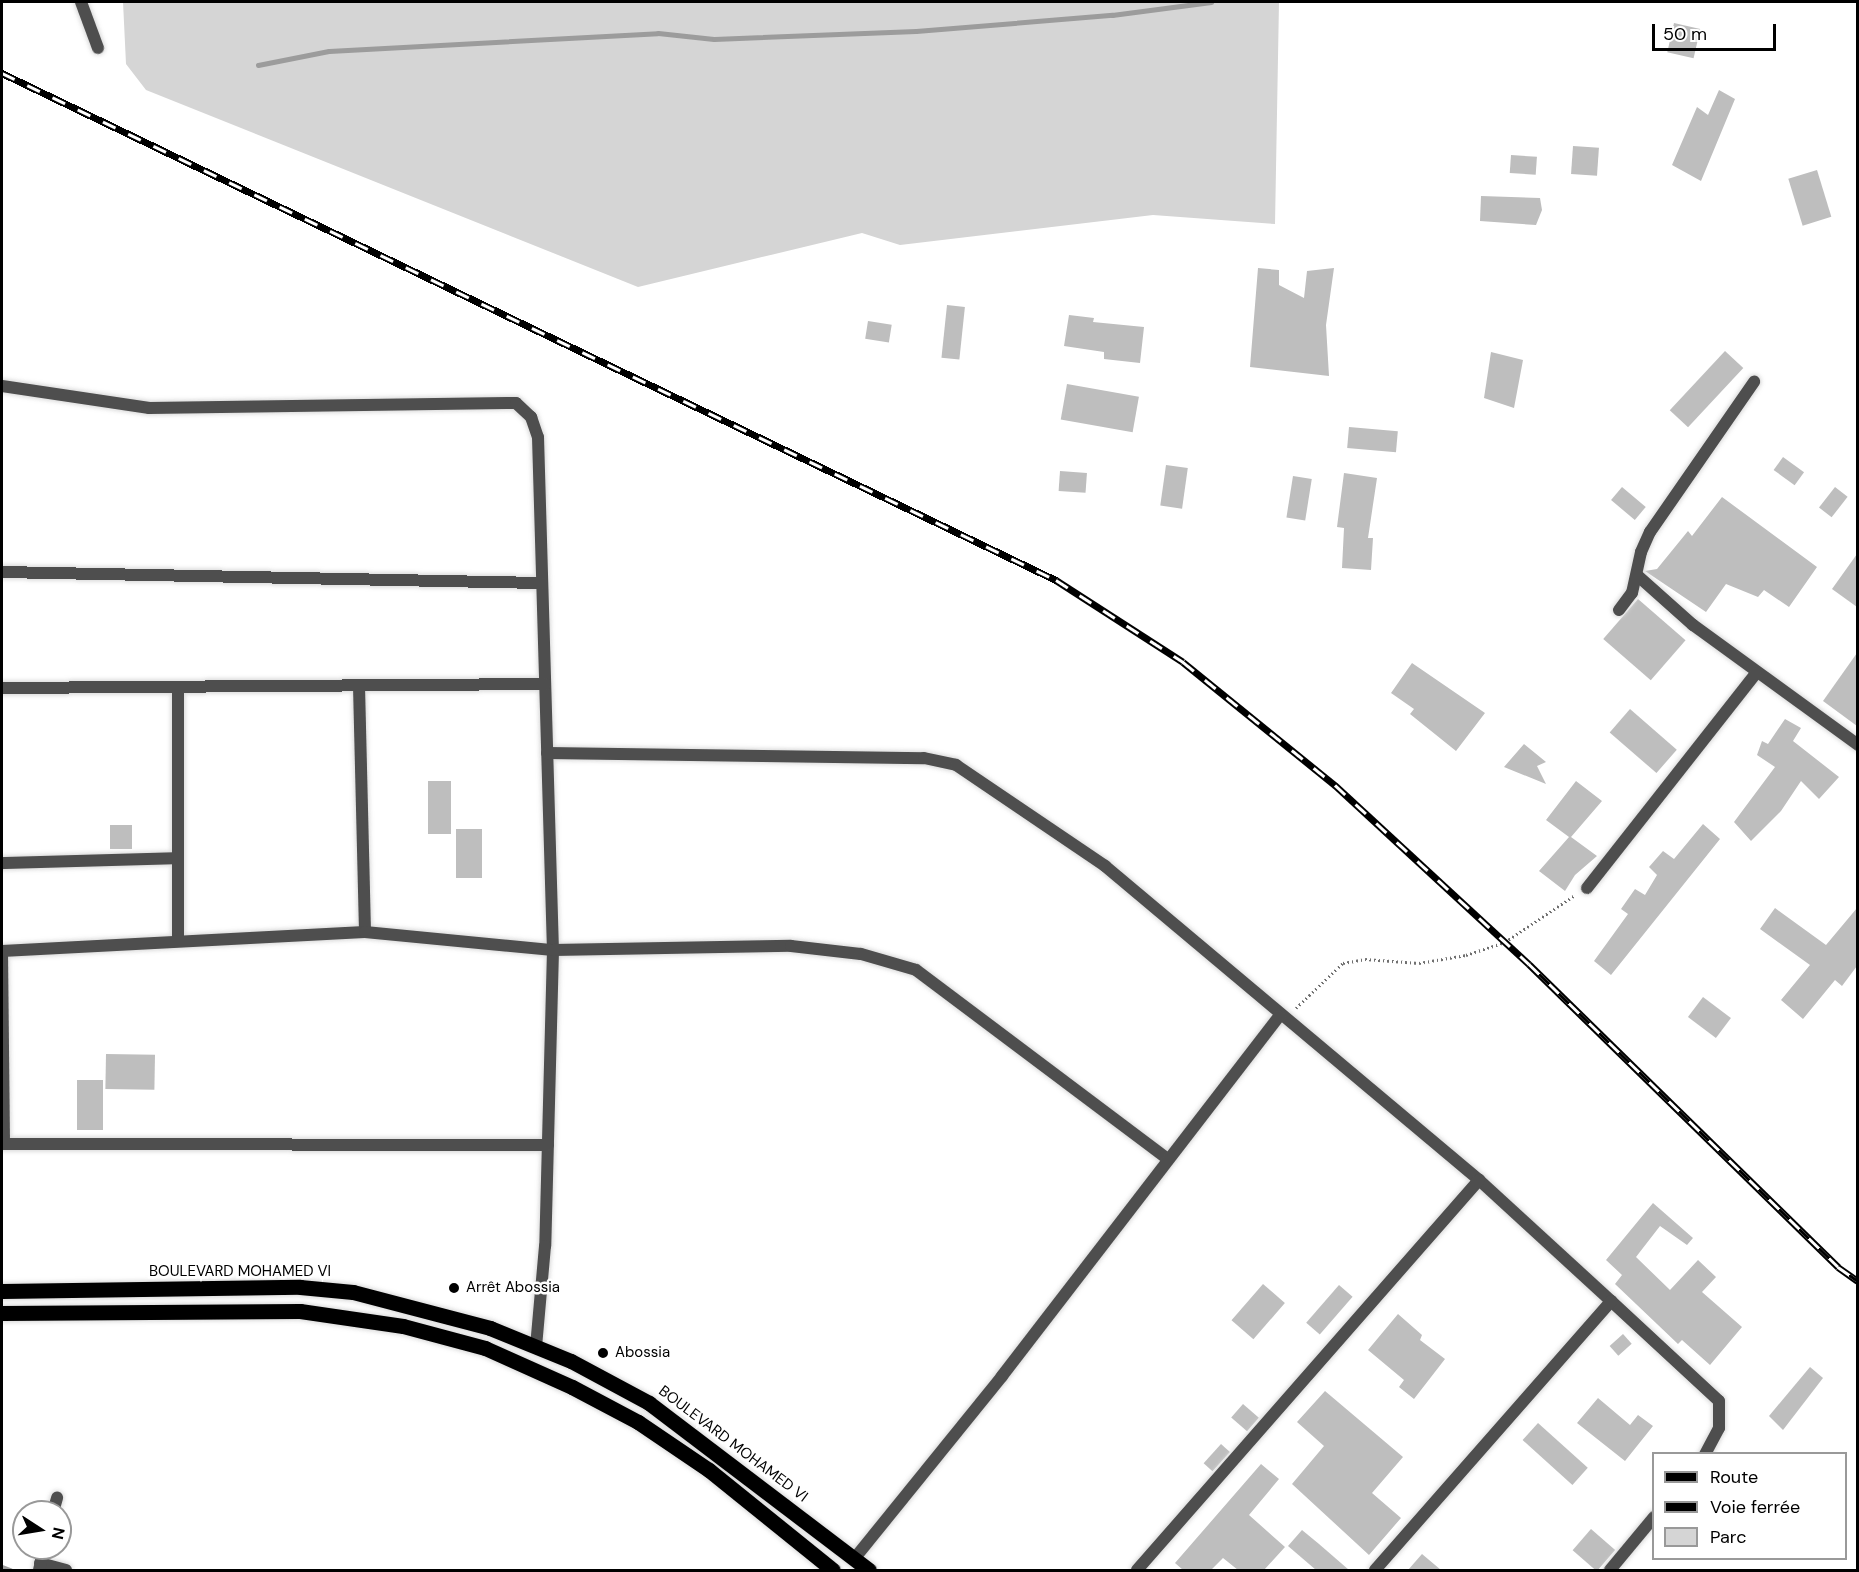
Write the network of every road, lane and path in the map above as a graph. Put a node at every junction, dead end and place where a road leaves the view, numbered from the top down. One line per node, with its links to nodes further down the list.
1 (81, 2): 2 (street)
2 (98, 48)
3 (1754, 382): 6 (street)
4 (2, 386): 7 (street)
5 (2, 572): 7 (street)
6 (1638, 576): 8 (street); 9 (street)
7 (542, 583): 10 (street)
8 (1619, 610)
9 (1756, 673): 14 (street); 18 (street)
10 (545, 684): 11 (street); 15 (street)
11 (359, 686): 13 (street); 19 (street)
12 (2, 688): 13 (street)
13 (178, 688): 16 (street)
14 (1857, 745)
15 (547, 753): 21 (street); 23 (street)
16 (177, 858): 17 (street); 20 (street)
17 (2, 863)
18 (1587, 888): 23 (path)
19 (365, 932): 20 (street); 21 (street)
20 (178, 941): 22 (street)
21 (553, 950): 25 (street); 26 (street)
22 (2, 951): 24 (street)
23 (1279, 1016): 26 (street); 27 (street)
24 (3, 1144): 25 (street)
25 (548, 1145): 31 (street)
26 (1168, 1160): 34 (street)
27 (1479, 1180): 29 (street); 39 (street)
28 (2, 1291): 31 (main road, BOULEVARD MOHAMED VI)
29 (1611, 1301): 32 (street); 40 (street)
30 (2, 1313): 37 (main road)
31 (536, 1347): 34 (main road, BOULEVARD MOHAMED VI)
32 (1706, 1452)
33 (1652, 1518): 41 (street)
34 (854, 1559): 38 (main road, BOULEVARD MOHAMED VI)
35 (40, 1567): 36 (street)
36 (66, 1570)
37 (833, 1570)
38 (869, 1570)
39 (1137, 1570)
40 (1375, 1570)
41 (1610, 1570)

